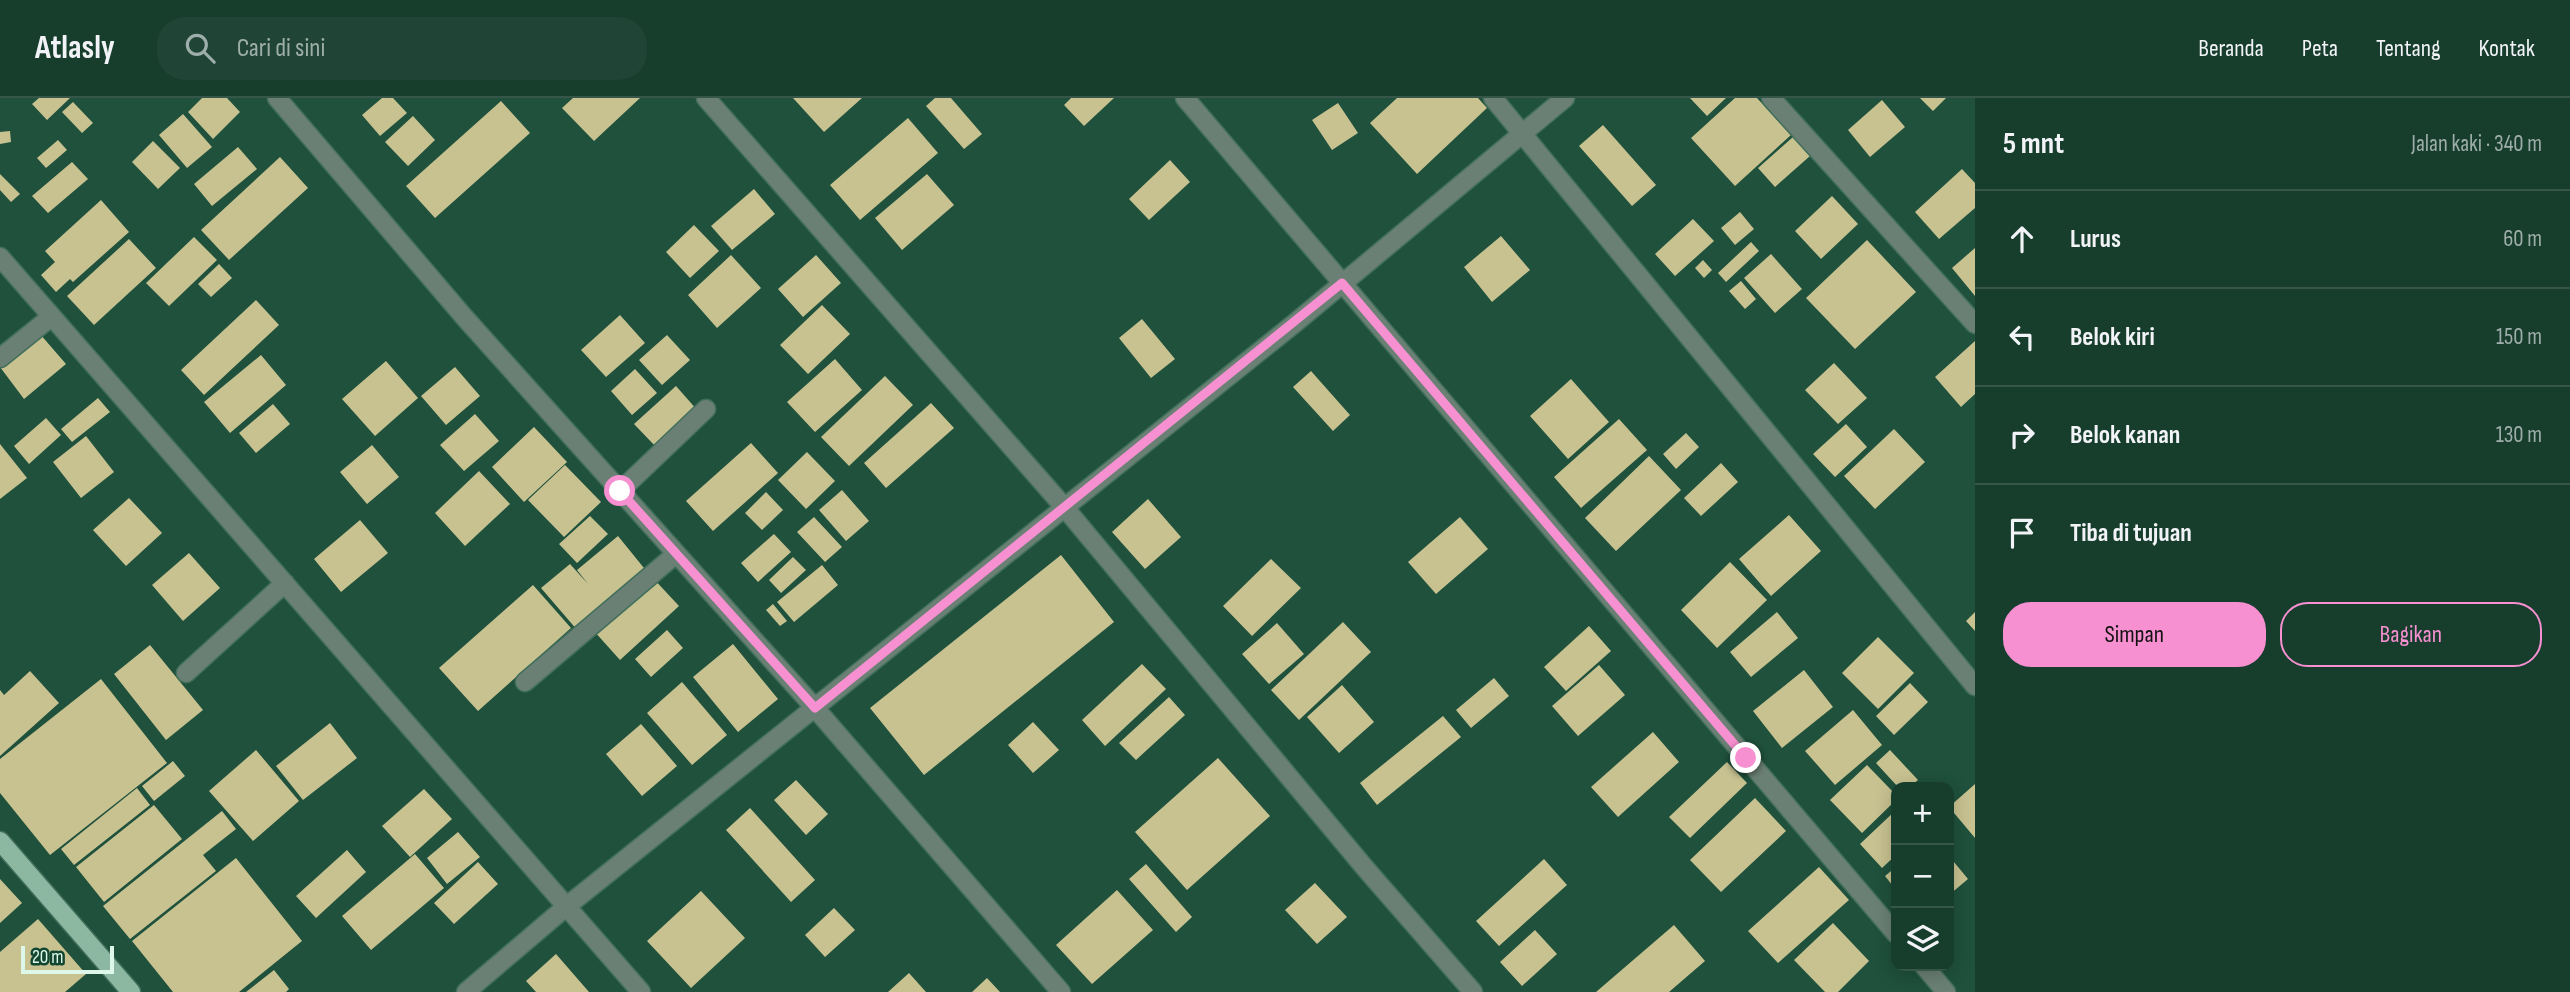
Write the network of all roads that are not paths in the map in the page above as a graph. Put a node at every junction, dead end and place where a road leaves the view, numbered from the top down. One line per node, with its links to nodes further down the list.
1 (277, 98): 14 (street)
2 (705, 98): 15 (street)
3 (1185, 98): 9 (street)
4 (1493, 98): 7 (street)
5 (1565, 98): 7 (street)
6 (1771, 98): 11 (street)
7 (1524, 133): 9 (street); 20 (street)
8 (0, 257): 10 (street)
9 (1342, 283): 15 (street); 24 (street)
10 (51, 317): 12 (street); 17 (street)
11 (1975, 324)
12 (0, 358)
13 (706, 409): 14 (street)
14 (620, 491): 16 (street)
15 (1065, 508): 21 (street); 30 (street)
16 (676, 554): 19 (street); 21 (street)
17 (285, 583): 18 (street); 23 (street)
18 (186, 673)
19 (525, 682)
20 (1975, 686)
21 (815, 708): 23 (street); 29 (street)
22 (0, 841): 26 (main road)
23 (567, 906): 27 (street); 28 (street)
24 (1891, 928)
25 (1928, 971): 31 (street)
26 (131, 992)
27 (466, 992)
28 (641, 992)
29 (1061, 992)
30 (1473, 992)
31 (1946, 992)

